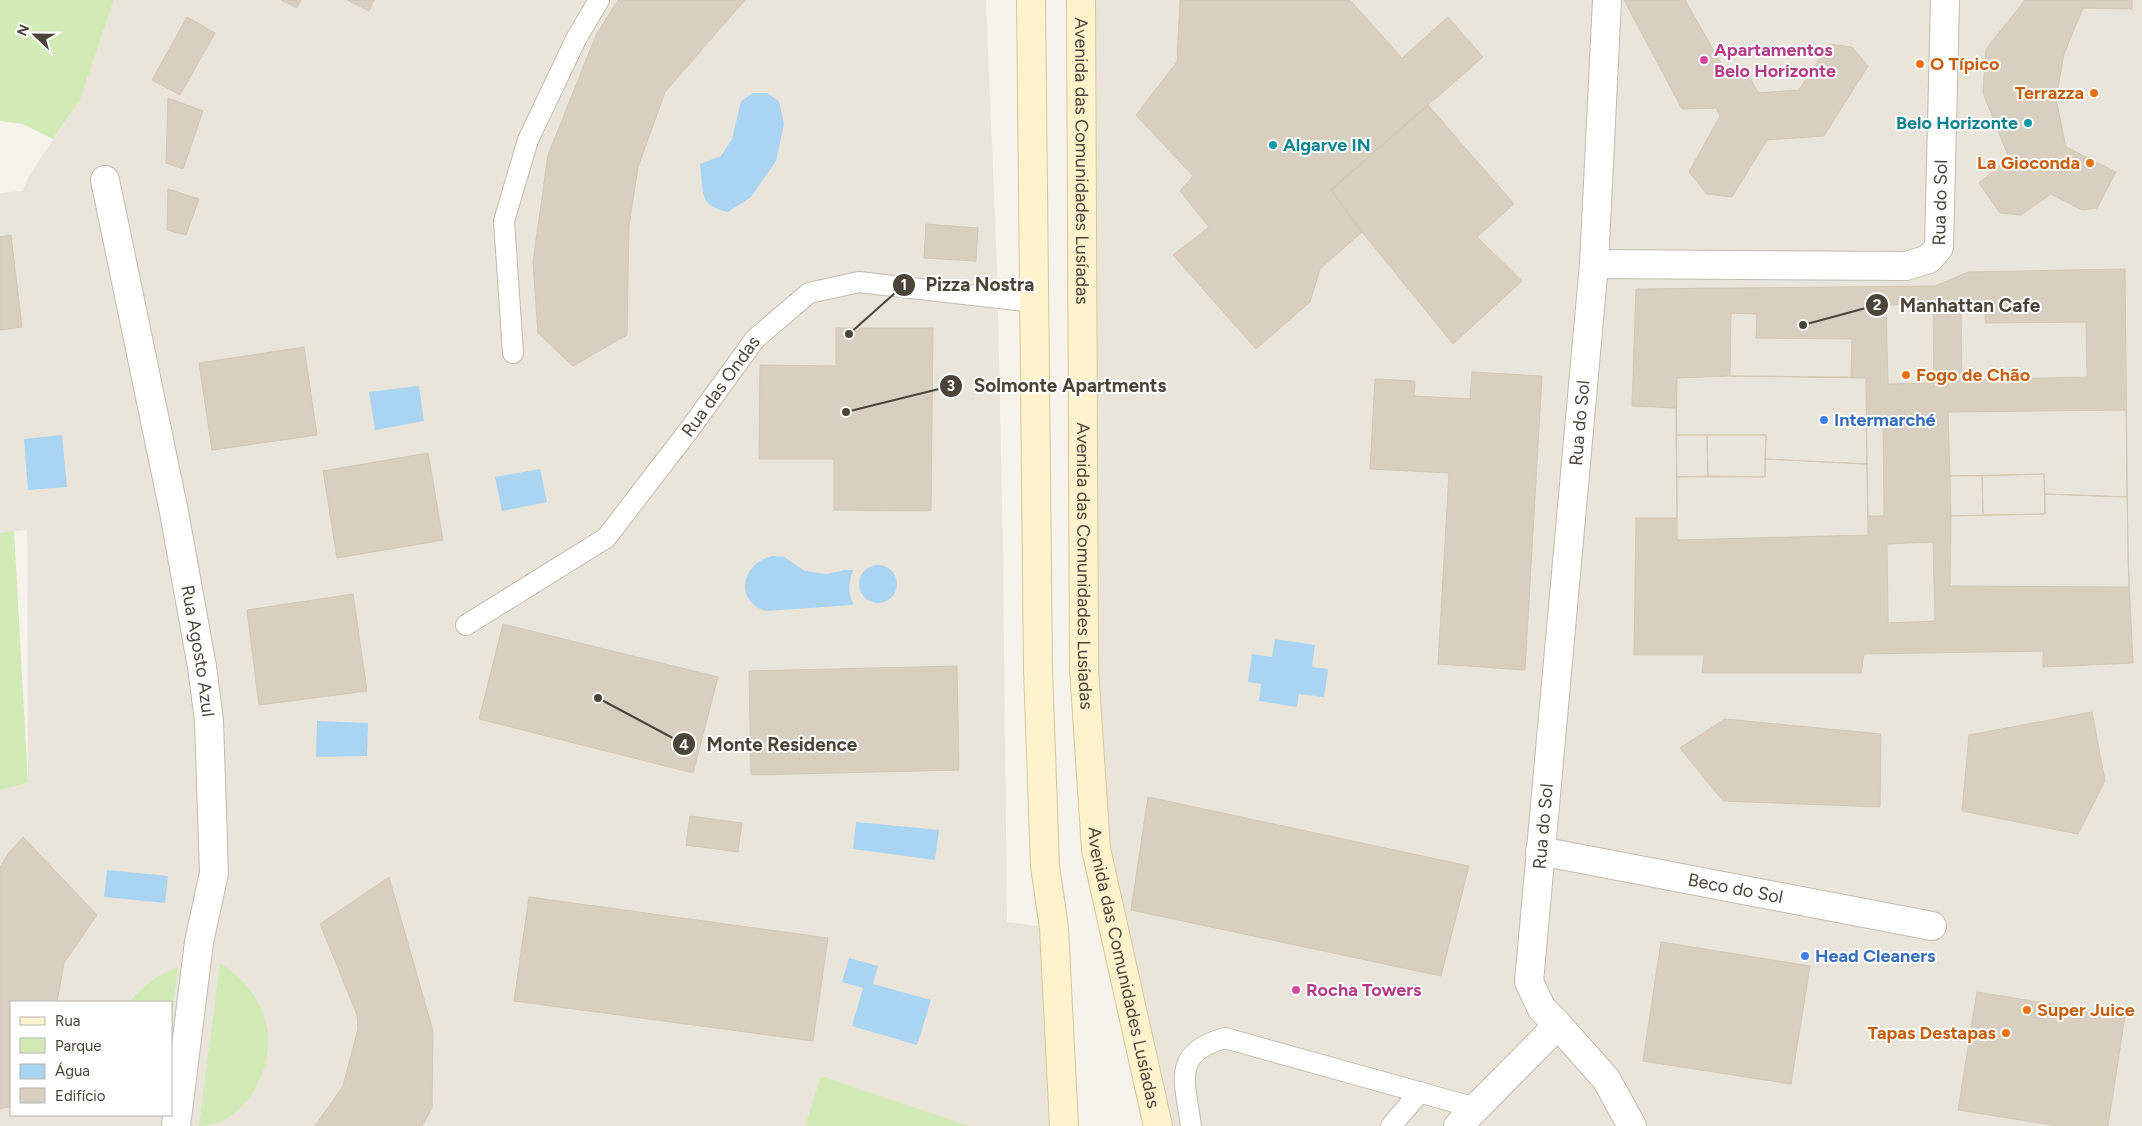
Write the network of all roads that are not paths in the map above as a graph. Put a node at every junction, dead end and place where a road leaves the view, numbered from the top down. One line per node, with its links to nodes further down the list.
1 (598, 0): 9 (lane)
2 (1031, 0): 8 (main road)
3 (1081, 0): 18 (main road, Avenida das Comunidades Lusíadas)
4 (1607, 0): 7 (street)
5 (1945, 0): 7 (street, Rua do Sol)
6 (105, 180): 16 (street, Rua Agosto Azul)
7 (1594, 264): 11 (street, Rua do Sol)
8 (1034, 302): 10 (lane, Rua das Ondas); 17 (main road)
9 (513, 353)
10 (466, 625)
11 (1540, 851): 12 (street, Beco do Sol); 13 (street, Rua do Sol)
12 (1932, 926)
13 (1558, 1025): 15 (street); 21 (street, Rua do Sol)
14 (1420, 1092): 15 (lane); 19 (lane); 20 (lane)
15 (1467, 1117)
16 (176, 1126)
17 (1064, 1126)
18 (1158, 1126)
19 (1191, 1126)
20 (1391, 1126)
21 (1632, 1126)

